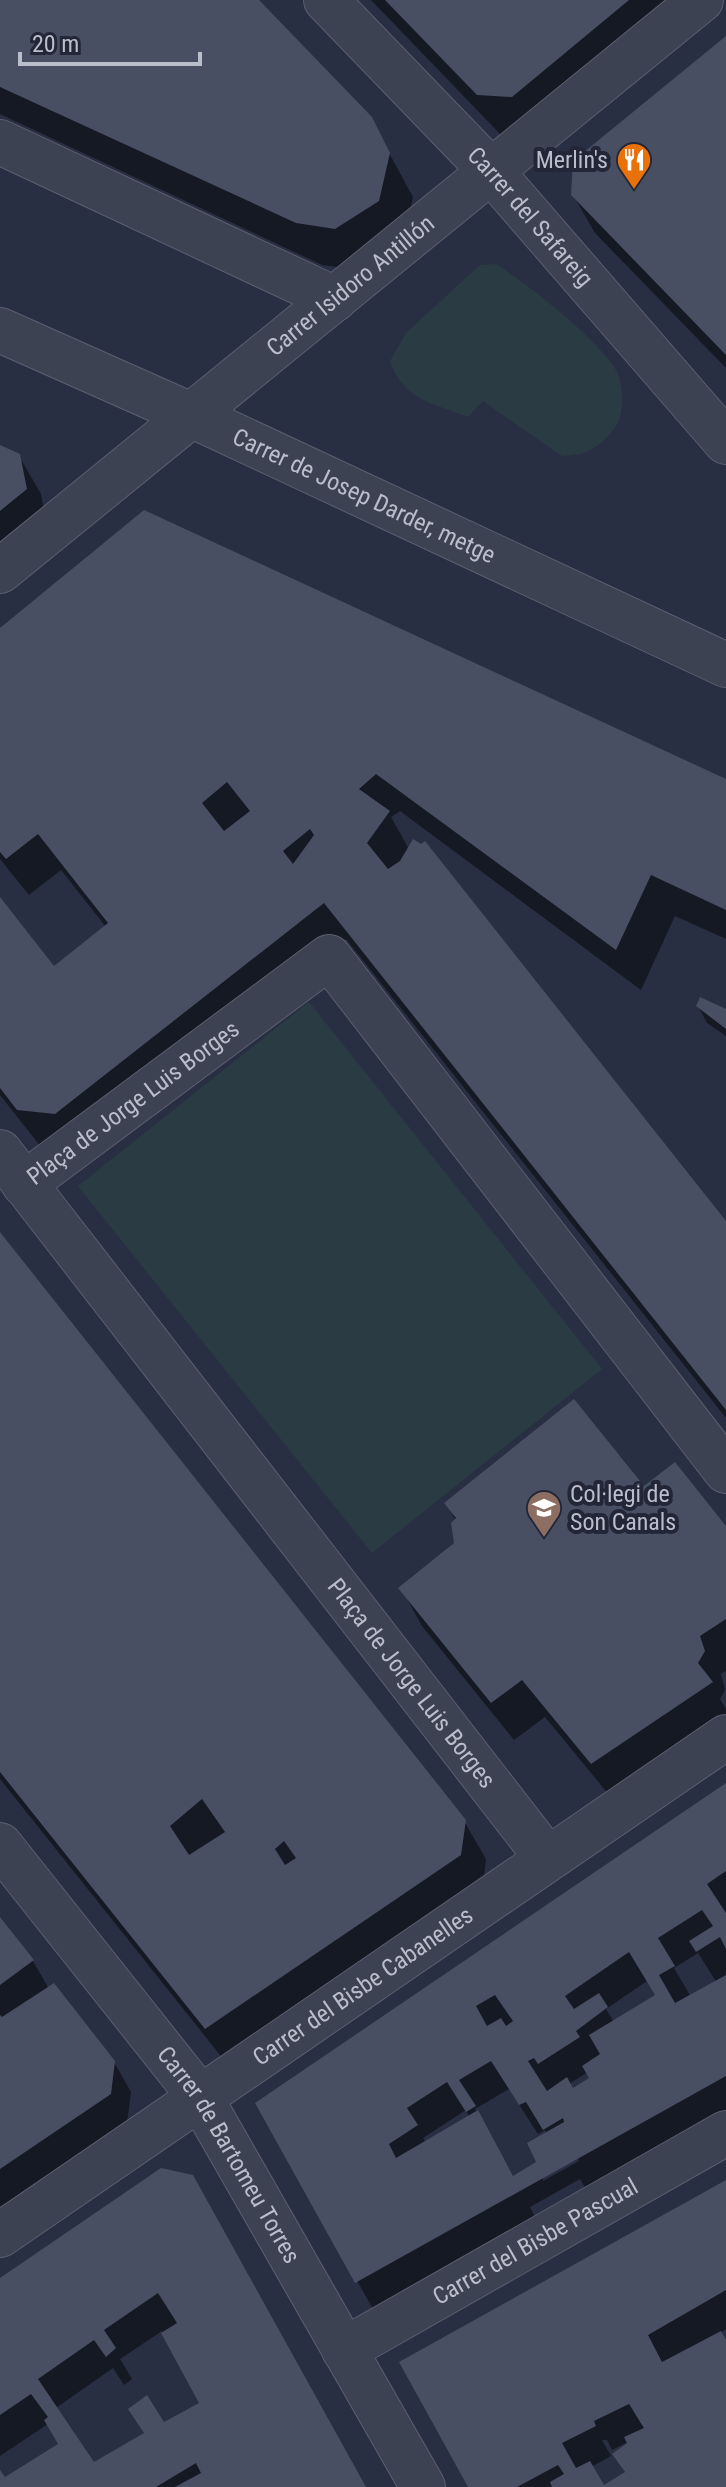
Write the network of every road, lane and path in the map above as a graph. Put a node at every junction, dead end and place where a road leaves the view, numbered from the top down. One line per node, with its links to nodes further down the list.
1 (326, 0): 4 (street, Carrer del Safareig)
2 (701, 0): 4 (street, Carrer Isidoro Antillón)
3 (0, 142): 5 (street)
4 (491, 171): 5 (street, Carrer Isidoro Antillón); 8 (street, Carrer del Safareig)
5 (335, 299): 7 (street, Carrer Isidoro Antillón)
6 (0, 330): 7 (street, Carrer de Josep Darder, metge)
7 (191, 415): 9 (street, Carrer Isidoro Antillón); 10 (street, Carrer de Josep Darder, metge)
8 (726, 442)
9 (0, 571)
10 (726, 665)
11 (12, 1168): 12 (street, Plaça de Jorge Luis Borges); 15 (street, Plaça de Jorge Luis Borges)
12 (726, 1471)
13 (726, 1737): 15 (street, Carrer del Bisbe Cabanelles)
14 (0, 1845): 16 (street, Carrer de Bartomeu Torres)
15 (547, 1858): 16 (street, Carrer del Bisbe Cabanelles)
16 (200, 2097): 18 (street, Carrer del Bisbe Cabanelles); 19 (street, Carrer de Bartomeu Torres)
17 (726, 2133): 19 (street, Carrer del Bisbe Pascual)
18 (0, 2235)
19 (344, 2350): 20 (street, Carrer de Bartomeu Torres)
20 (423, 2487)

